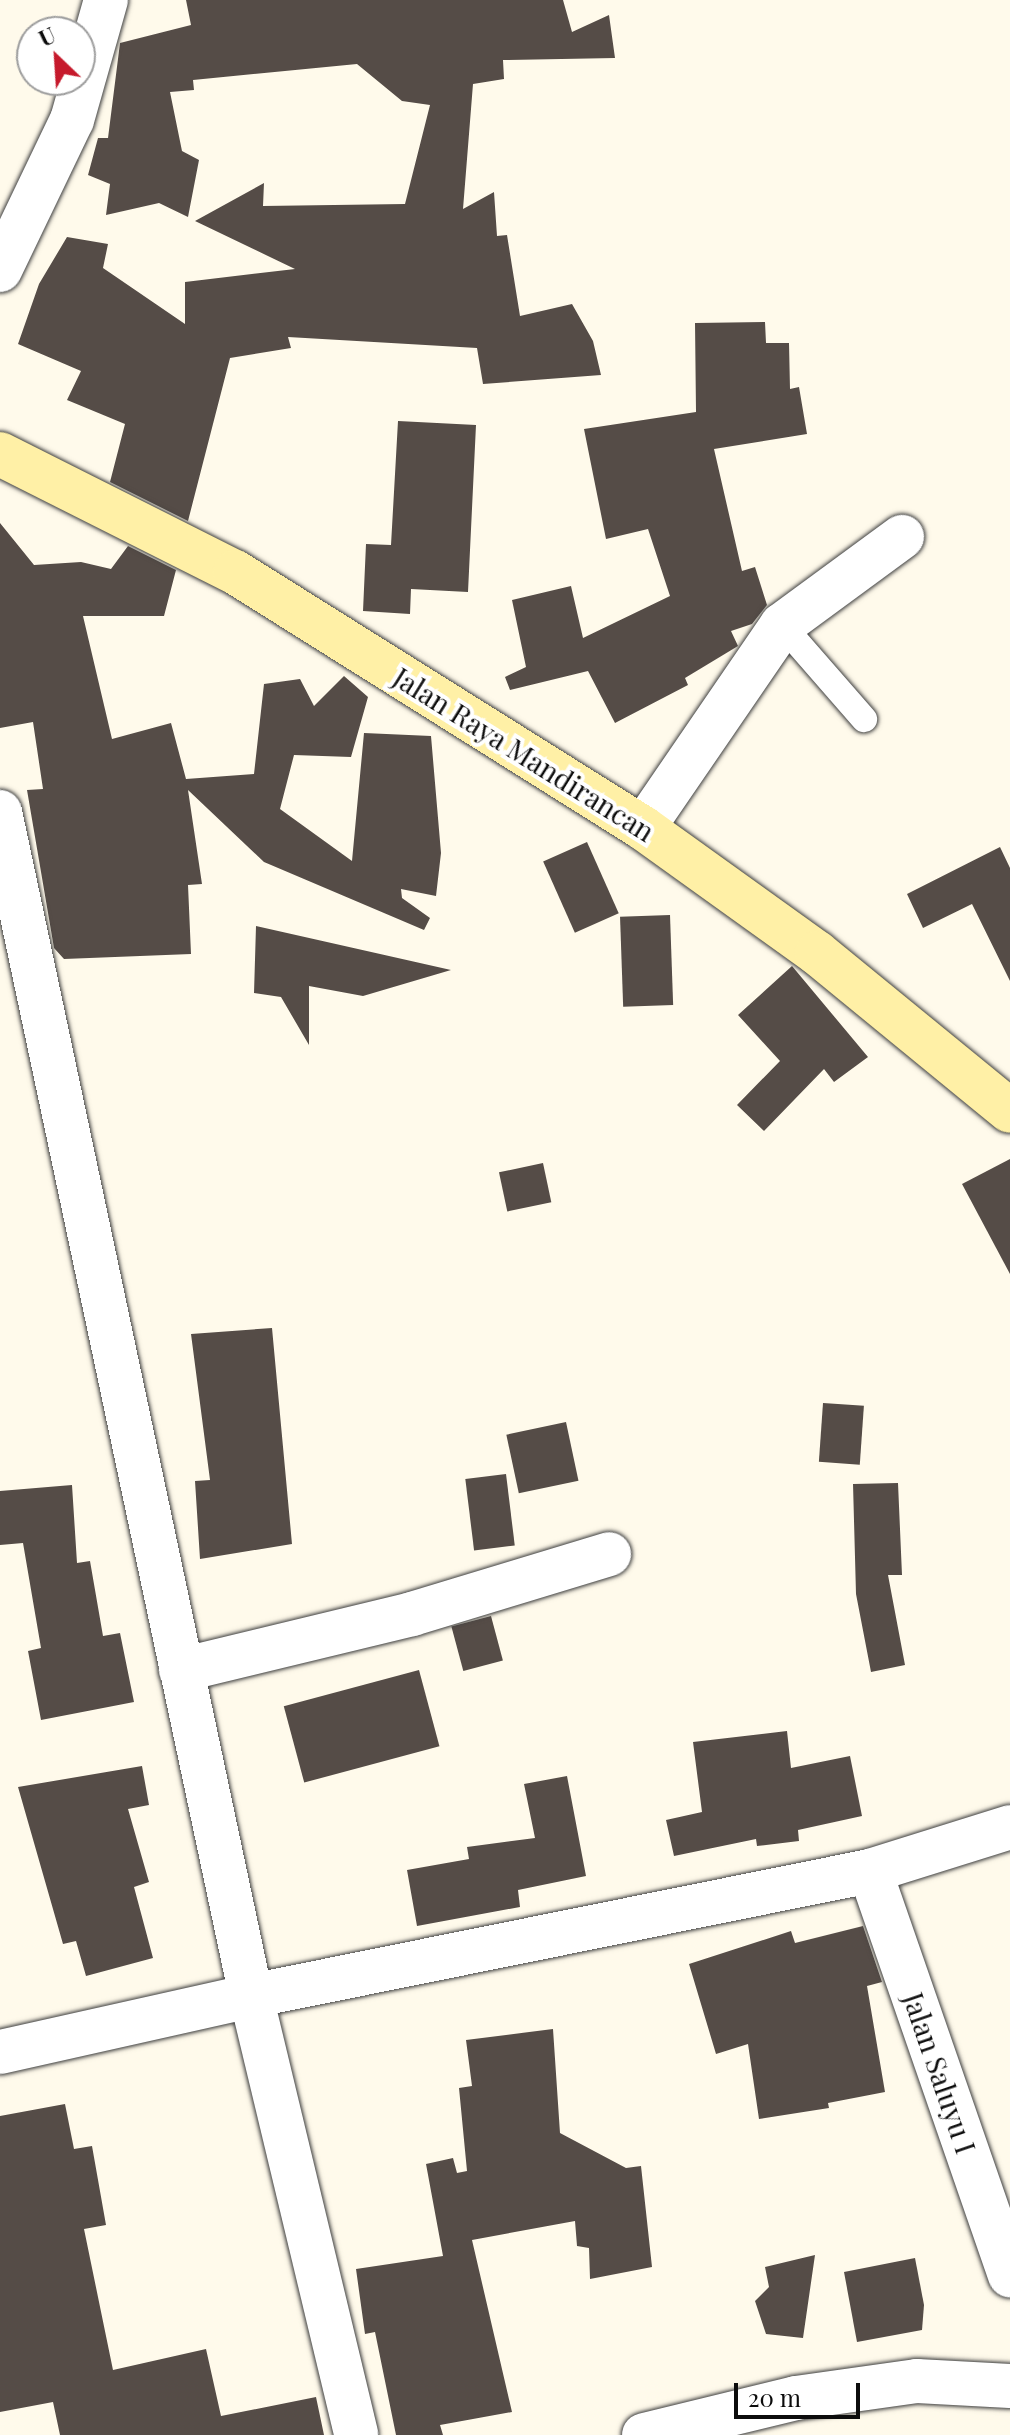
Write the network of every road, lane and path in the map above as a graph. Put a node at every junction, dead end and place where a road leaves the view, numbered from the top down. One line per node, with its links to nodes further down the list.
1 (106, 0): 2 (street)
2 (0, 270)
3 (0, 454): 8 (street, Jalan Raya Mandirancan)
4 (902, 537): 5 (street)
5 (782, 625): 6 (lane); 8 (street)
6 (864, 719)
7 (0, 812): 11 (street)
8 (643, 828): 9 (street, Jalan Raya Mandirancan)
9 (1010, 1111)
10 (609, 1554): 11 (street)
11 (181, 1670): 14 (street)
12 (1010, 1827): 13 (street)
13 (870, 1871): 14 (street); 16 (street, Jalan Saluyu I)
14 (251, 1996): 15 (street); 18 (street)
15 (0, 2052)
16 (1010, 2275)
17 (1010, 2386): 19 (street)
18 (356, 2435)
19 (644, 2435)

